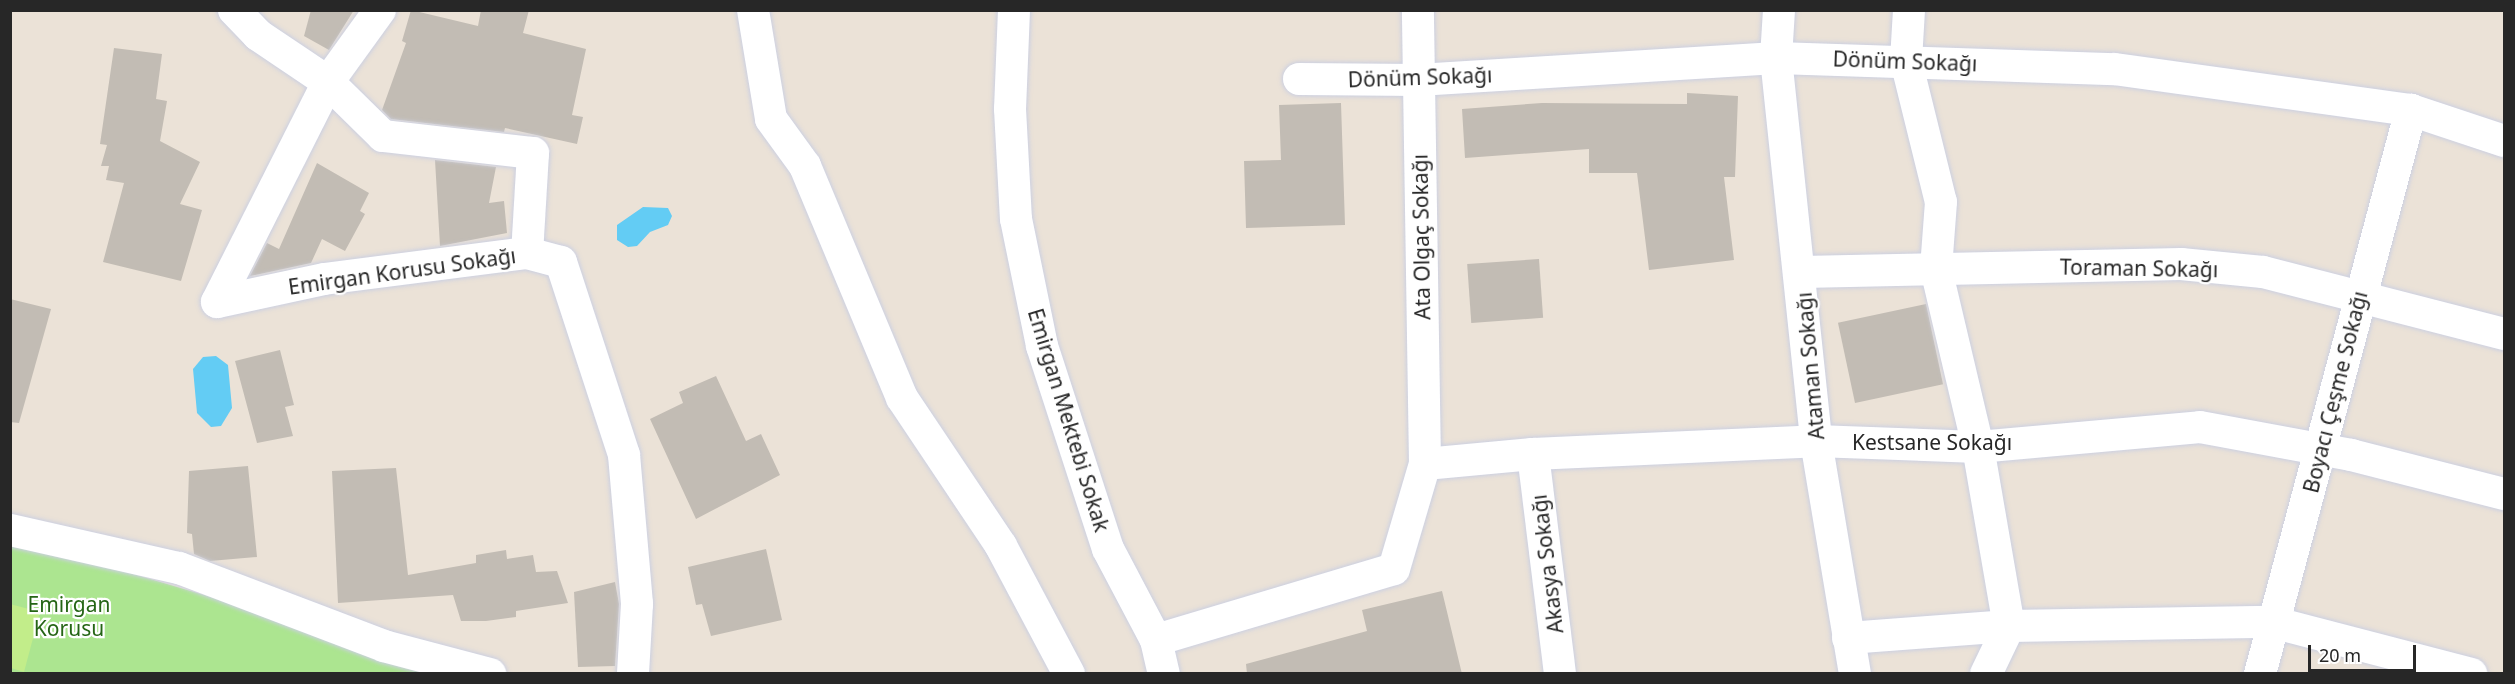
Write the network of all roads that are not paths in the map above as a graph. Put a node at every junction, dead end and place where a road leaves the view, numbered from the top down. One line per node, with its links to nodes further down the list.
1 (234, 10): 12 (street)
2 (380, 10): 12 (street)
3 (753, 10): 33 (street)
4 (1014, 10): 30 (street, Emirgan Mektebi Sokak)
5 (1418, 10): 11 (street, Ata Olgaç Sokağı)
6 (1779, 10): 8 (street, Ataman Sokağı)
7 (1909, 10): 9 (street)
8 (1776, 58): 9 (street, Dönüm Sokağı); 11 (street, Dönüm Sokağı); 17 (street, Ataman Sokağı)
9 (1906, 61): 13 (street, Dönüm Sokağı); 16 (street)
10 (1299, 79): 11 (street, Dönüm Sokağı)
11 (1418, 80): 24 (street, Ata Olgaç Sokağı)
12 (328, 82): 15 (street); 15 (street, Emirgan Korusu Sokağı)
13 (2411, 110): 14 (street, Dönüm Sokağı); 18 (street, Boyacı Çeşme Sokağı)
14 (2505, 141)
15 (527, 253): 32 (street, Emirgan Korusu Sokağı)
16 (1936, 270): 17 (street, Toraman Sokağı); 18 (street, Toraman Sokağı); 21 (street)
17 (1802, 272): 20 (street, Ataman Sokağı)
18 (2359, 299): 19 (street, Toraman Sokağı); 22 (street, Boyacı Çeşme Sokağı)
19 (2505, 334)
20 (1816, 441): 21 (street, Kestsane Sokağı); 23 (street, Kestsane Sokağı); 29 (street, Ataman Sokağı)
21 (1978, 447): 22 (street, Kestsane Sokağı); 28 (street)
22 (2323, 450): 25 (street, Kestsane Sokağı); 27 (street, Boyacı Çeşme Sokağı)
23 (1533, 454): 24 (street, Kestsane Sokağı); 35 (street, Akasya Sokağı)
24 (1425, 464): 30 (street, Ata Olgaç Sokağı)
25 (2505, 494)
26 (10, 530): 31 (street)
27 (2272, 621): 28 (street); 38 (street, Boyacı Çeşme Sokağı); 39 (street)
28 (2009, 626): 29 (street); 37 (street)
29 (1848, 638): 36 (street, Ataman Sokağı)
30 (1156, 640): 34 (street, Emirgan Mektebi Sokak)
31 (489, 674)
32 (633, 674)
33 (1069, 674)
34 (1164, 674)
35 (1560, 674)
36 (1855, 674)
37 (1986, 674)
38 (2260, 674)
39 (2471, 674)

